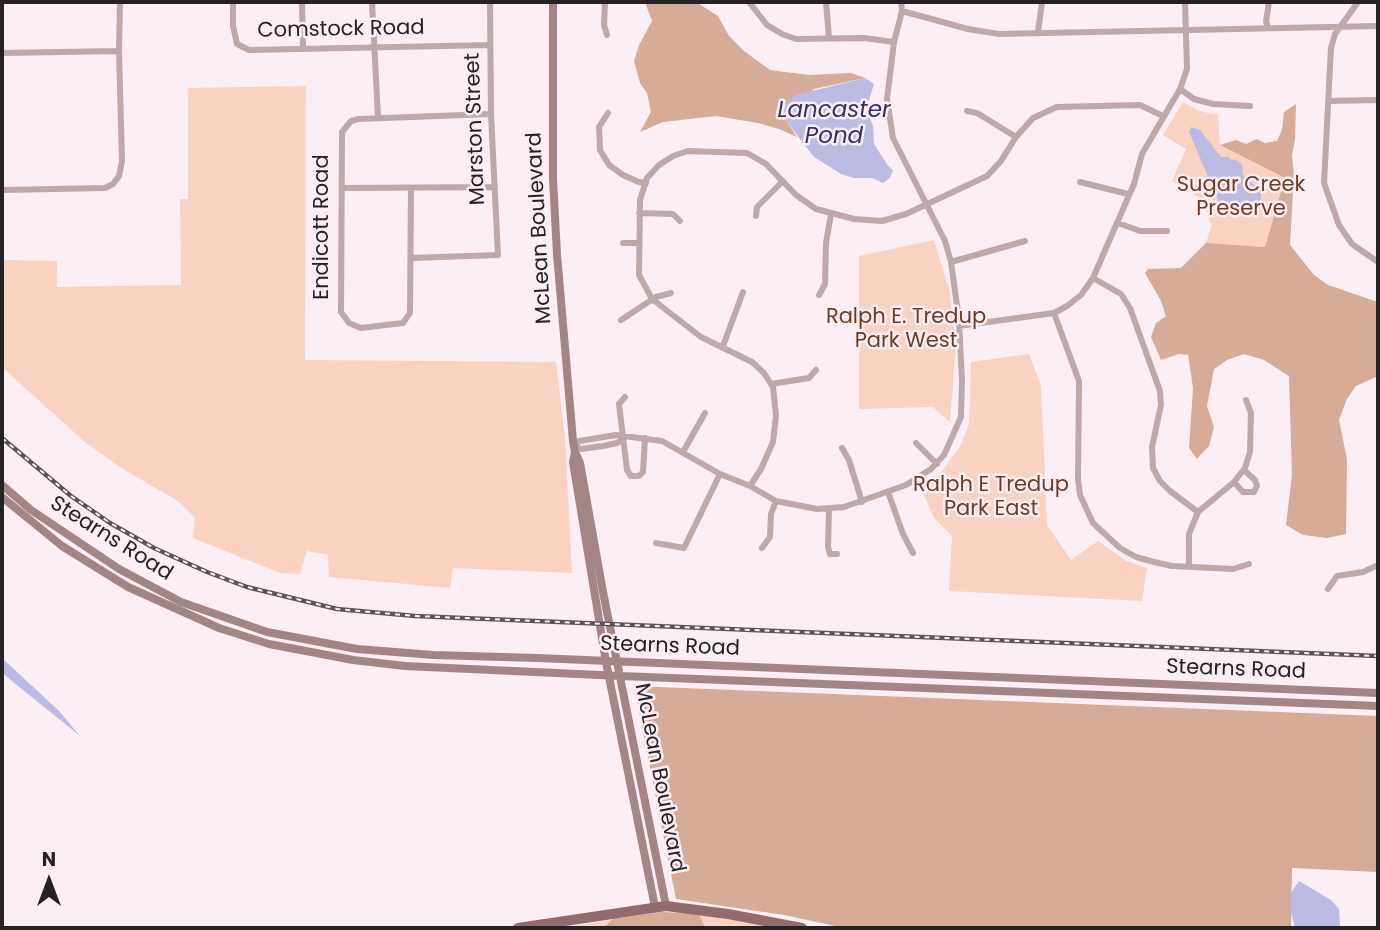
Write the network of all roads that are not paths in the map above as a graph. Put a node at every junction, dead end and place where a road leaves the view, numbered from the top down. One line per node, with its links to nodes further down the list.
1 (120, 2): 27 (street)
2 (233, 2): 26 (street, Comstock Road)
3 (302, 2): 26 (street)
4 (372, 2): 25 (street)
5 (490, 2): 24 (street, Marston Street)
6 (554, 2): 78 (main road, McLean Boulevard)
7 (605, 2): 21 (street)
8 (749, 2): 22 (street)
9 (827, 2): 22 (street)
10 (901, 2): 15 (street)
11 (1042, 2): 20 (street)
12 (1185, 2): 19 (street)
13 (1269, 2): 18 (street)
14 (1358, 2): 17 (street)
15 (902, 10): 20 (street); 23 (street)
16 (1378, 26): 17 (street)
17 (1339, 27): 18 (street); 31 (street)
18 (1269, 28): 19 (street)
19 (1185, 30): 20 (street); 29 (street)
20 (1038, 32)
21 (607, 35)
22 (829, 38): 23 (street)
23 (894, 42): 47 (street)
24 (489, 45): 25 (street, Comstock Road); 35 (street, Marston Street)
25 (373, 47): 26 (street, Comstock Road); 37 (street)
26 (303, 48)
27 (119, 51): 28 (street); 45 (street)
28 (2, 53)
29 (1180, 89): 32 (street); 36 (street)
30 (1378, 100): 31 (street)
31 (1330, 101): 59 (street)
32 (1250, 106)
33 (967, 111): 38 (street)
34 (608, 113): 41 (street)
35 (491, 114): 37 (street, Endicott Road); 42 (street, Marston Street)
36 (1163, 116): 38 (street); 46 (street)
37 (378, 117): 43 (street, Endicott Road)
38 (1016, 137): 47 (street)
39 (783, 181): 41 (street); 49 (street); 50 (street)
40 (1080, 182): 46 (street)
41 (646, 183): 48 (street)
42 (495, 187): 44 (street); 57 (street, Marston Street)
43 (342, 188): 44 (street); 57 (street, Endicott Road)
44 (411, 188): 57 (street, Endicott Road)
45 (2, 190)
46 (1128, 194): 52 (street)
47 (927, 205): 49 (street); 58 (street)
48 (639, 213): 51 (street); 56 (street)
49 (831, 214): 63 (street)
50 (756, 216)
51 (680, 221)
52 (1118, 223): 53 (street); 60 (street)
53 (1167, 231)
54 (1026, 242): 58 (street)
55 (622, 243): 56 (street)
56 (639, 243): 64 (street)
57 (411, 258)
58 (951, 262): 67 (street)
59 (1378, 262)
60 (1093, 278): 65 (street); 91 (street)
61 (743, 292): 68 (street)
62 (671, 293): 64 (street)
63 (819, 295)
64 (652, 299): 66 (street); 68 (street)
65 (1054, 313): 67 (street); 98 (street)
66 (621, 320)
67 (959, 326): 80 (street)
68 (723, 346): 70 (street)
69 (816, 370): 70 (street)
70 (771, 384): 85 (street)
71 (625, 397): 74 (street)
72 (1246, 400): 81 (street)
73 (705, 413): 79 (street)
74 (624, 438): 75 (street); 75 (street); 78 (street)
75 (646, 438): 79 (street)
76 (916, 443): 80 (street)
77 (842, 448): 89 (street)
78 (575, 449): 100 (main road, McLean Boulevard); 101 (main road, McLean Boulevard)
79 (683, 452): 82 (street)
80 (937, 464): 86 (street)
81 (1244, 470): 83 (street); 83 (street)
82 (720, 474): 85 (street); 92 (street)
83 (1234, 482): 91 (street)
84 (2, 485): 100 (main road, Stearns Road)
85 (750, 486): 88 (street)
86 (888, 492): 89 (street); 94 (street)
87 (2, 498): 102 (main road, Stearns Road)
88 (776, 501): 90 (street); 93 (street)
89 (862, 502): 90 (street)
90 (829, 509): 95 (street)
91 (1198, 512): 98 (street)
92 (656, 543)
93 (762, 548)
94 (913, 553)
95 (837, 554)
96 (1249, 564): 98 (street)
97 (1378, 565): 99 (street)
98 (1189, 567)
99 (1328, 589)
100 (606, 662): 101 (main road, Stearns Road); 102 (main road, McLean Boulevard)
101 (619, 662): 103 (main road, McLean Boulevard); 104 (main road, Stearns Road)
102 (608, 675): 103 (main road, Stearns Road); 106 (main road, McLean Boulevard)
103 (621, 676): 105 (main road, Stearns Road); 106 (main road, McLean Boulevard)
104 (1378, 693)
105 (1378, 706)
106 (661, 907): 107 (main road); 108 (main road)
107 (518, 928)
108 (802, 928)

